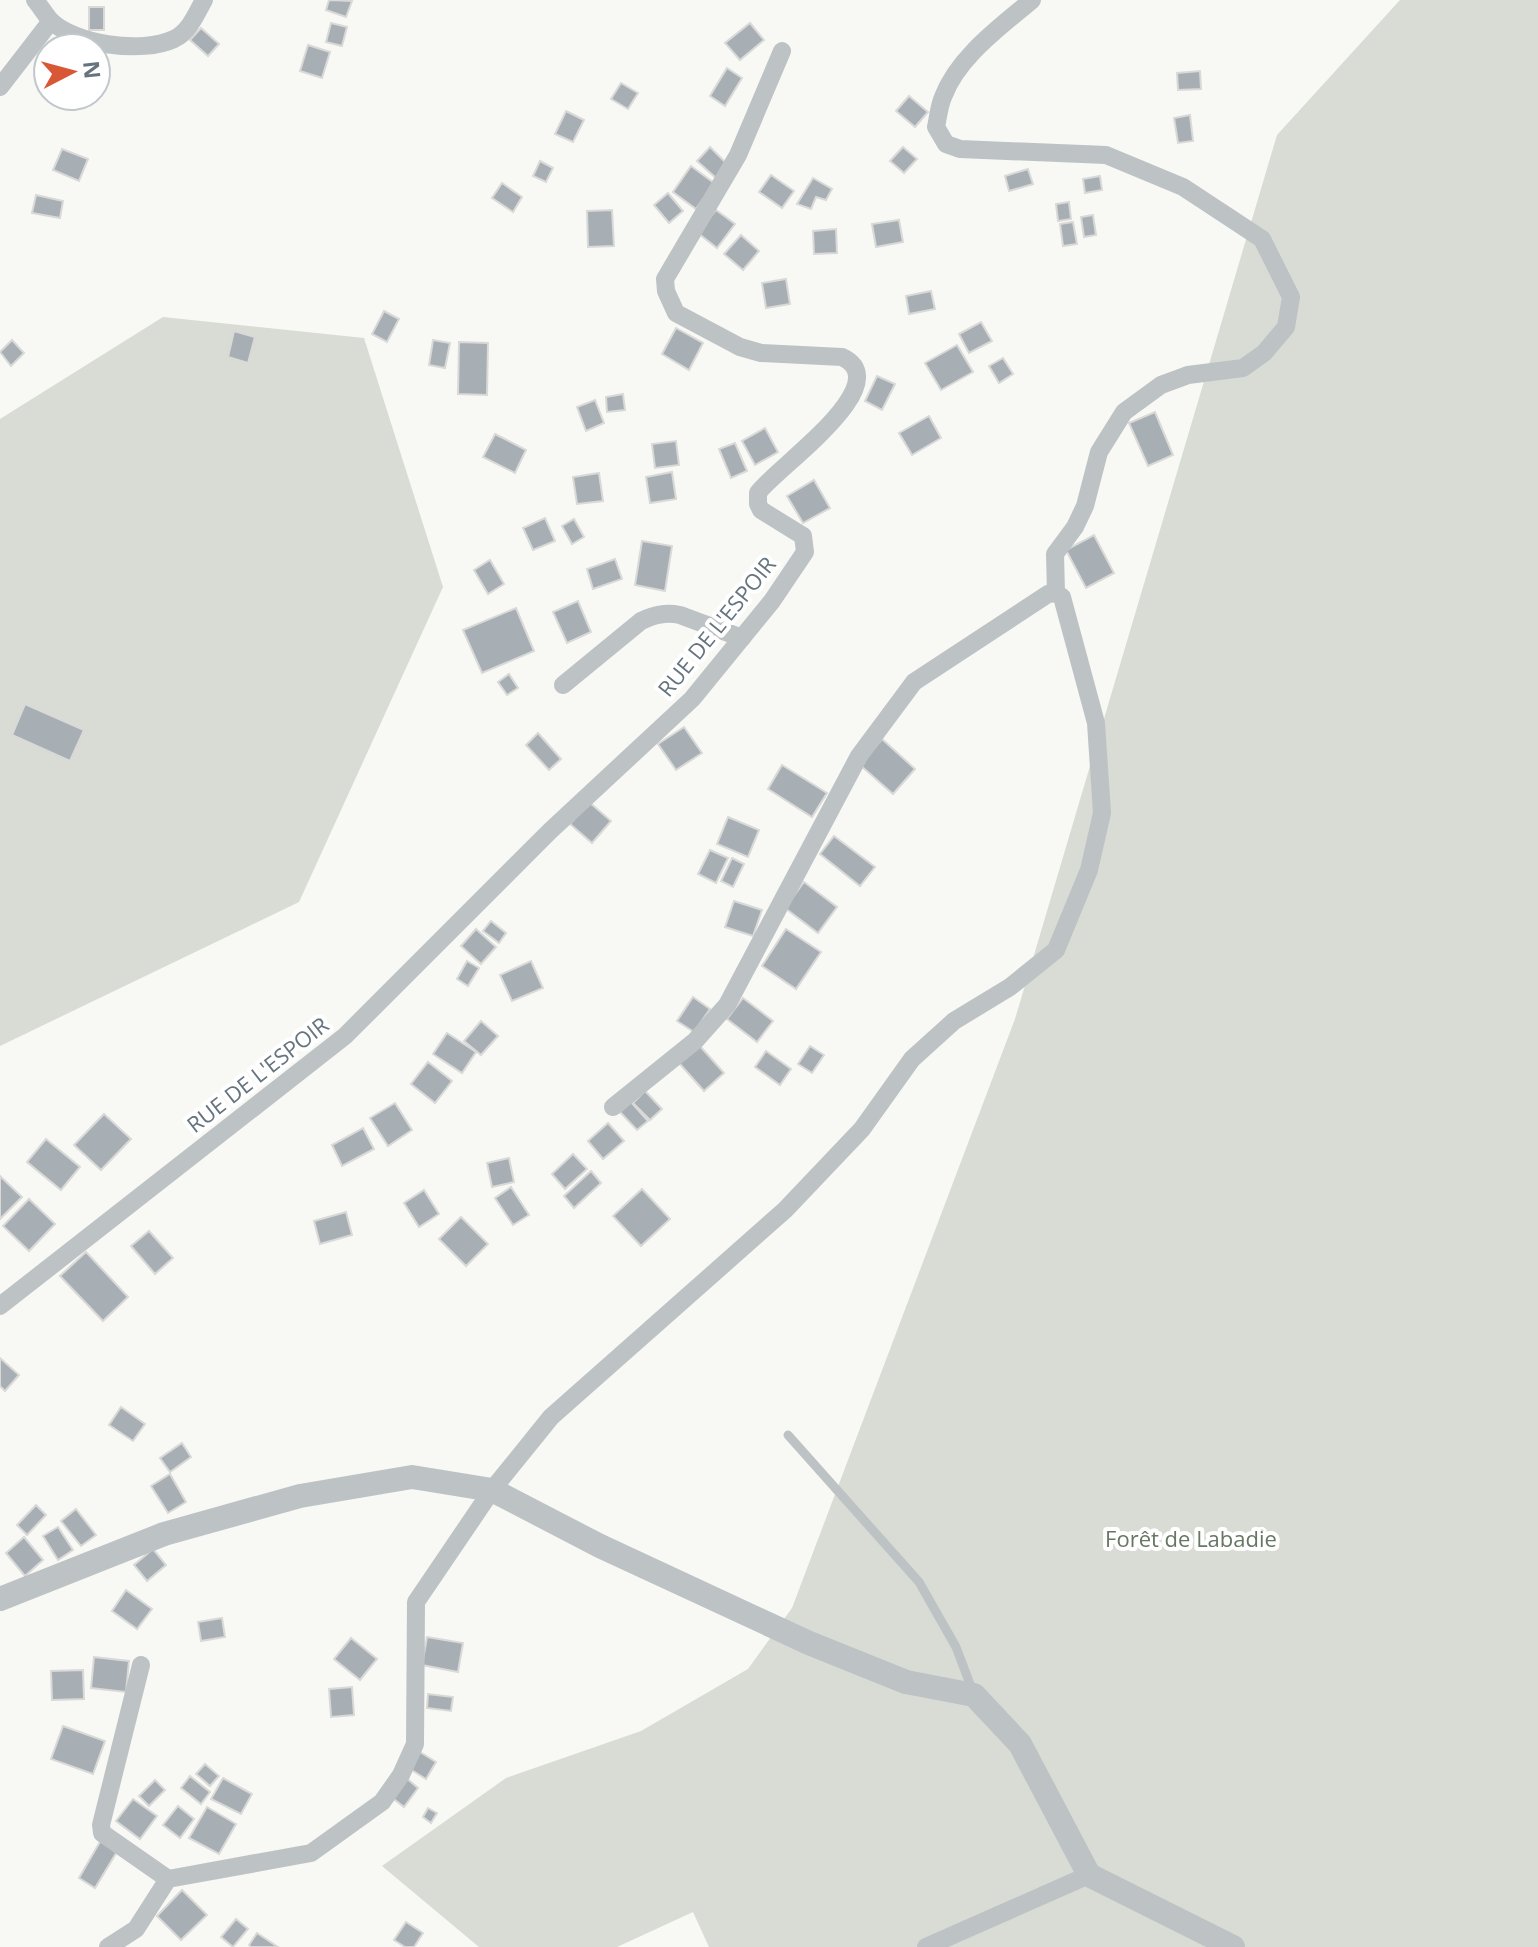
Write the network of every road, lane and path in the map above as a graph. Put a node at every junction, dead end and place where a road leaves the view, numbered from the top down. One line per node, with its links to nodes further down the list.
1 (35, 0): 4 (street)
2 (204, 0): 4 (street)
3 (1032, 0): 7 (street)
4 (51, 21): 6 (street)
5 (782, 51): 8 (street, RUE DE L'ESPOIR)
6 (0, 87)
7 (1056, 593): 10 (street); 13 (street)
8 (742, 638): 9 (street); 11 (street, RUE DE L'ESPOIR)
9 (563, 685)
10 (613, 1107)
11 (0, 1306)
12 (788, 1435): 16 (lane)
13 (492, 1490): 14 (street); 16 (street); 18 (street)
14 (0, 1599)
15 (141, 1665): 18 (street)
16 (974, 1695): 17 (street)
17 (1089, 1875): 20 (street); 21 (street)
18 (168, 1879): 19 (street)
19 (108, 1947)
20 (926, 1947)
21 (1233, 1947)

